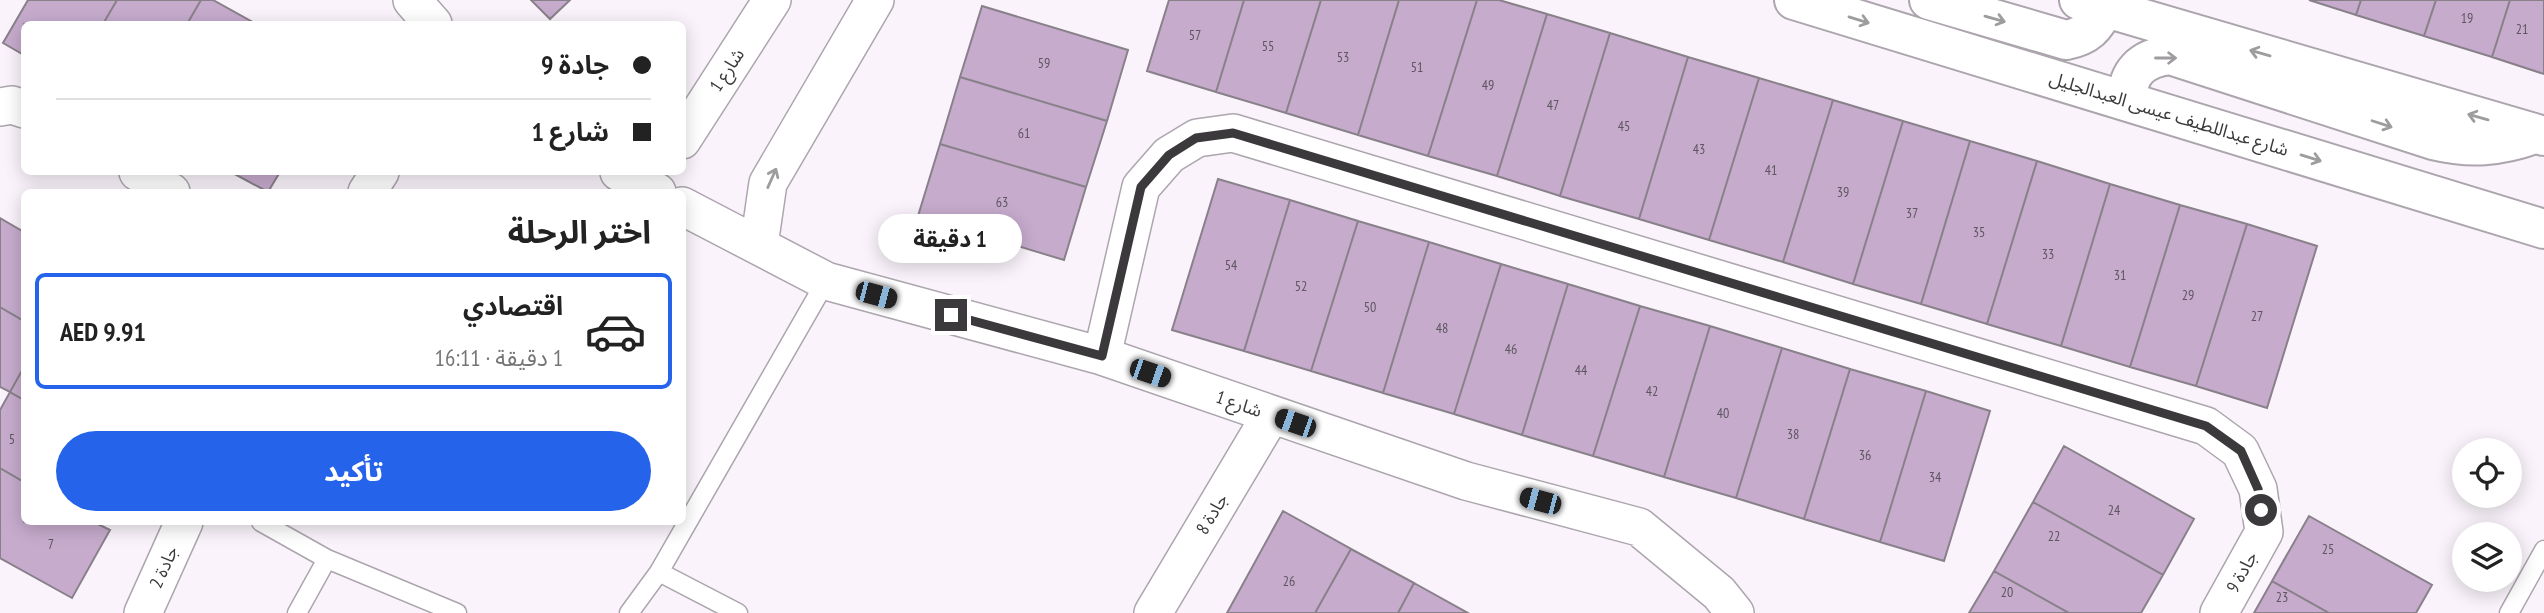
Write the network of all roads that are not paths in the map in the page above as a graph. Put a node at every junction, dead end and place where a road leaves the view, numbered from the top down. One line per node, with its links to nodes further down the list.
1 (412, 0): 7 (street)
2 (772, 0): 11 (street, شارع 1)
3 (875, 0): 19 (street, one-way to 3)
4 (1794, 0): 8 (main road, شارع عبداللطيف عيسى العبدالجليل, one-way to 8)
5 (1929, 0): 6 (main road, one-way to 6)
6 (2097, 3): 12 (main road, one-way to 6)
7 (430, 21)
8 (2128, 101): 12 (main road, one-way to 12); 18 (main road, شارع عبداللطيف عيسى العبدالجليل, one-way to 18)
9 (0, 107): 10 (street)
10 (21, 108)
11 (686, 135)
12 (2540, 135)
13 (143, 175): 15 (street)
14 (626, 175): 16 (street, شارع 1)
15 (166, 189)
16 (661, 189)
17 (686, 203): 19 (street, شارع 1)
18 (2534, 230)
19 (759, 245): 20 (street, شارع 1)
20 (826, 281): 21 (street, شارع 1); 25 (lane)
21 (1102, 356): 22 (street, شارع 1); 37 (street, جادة 9)
22 (1271, 415): 35 (street, جادة 8); 36 (street, شارع 1)
23 (183, 525): 30 (street, جادة 2)
24 (266, 525): 28 (lane)
25 (686, 525)
26 (686, 525): 29 (lane)
27 (2544, 550): 38 (lane)
28 (327, 559): 31 (lane); 32 (lane)
29 (659, 572): 33 (lane); 34 (lane)
30 (143, 613)
31 (297, 613)
32 (457, 613)
33 (629, 613)
34 (738, 613)
35 (1153, 613)
36 (1735, 613)
37 (2219, 613)
38 (2509, 613)

